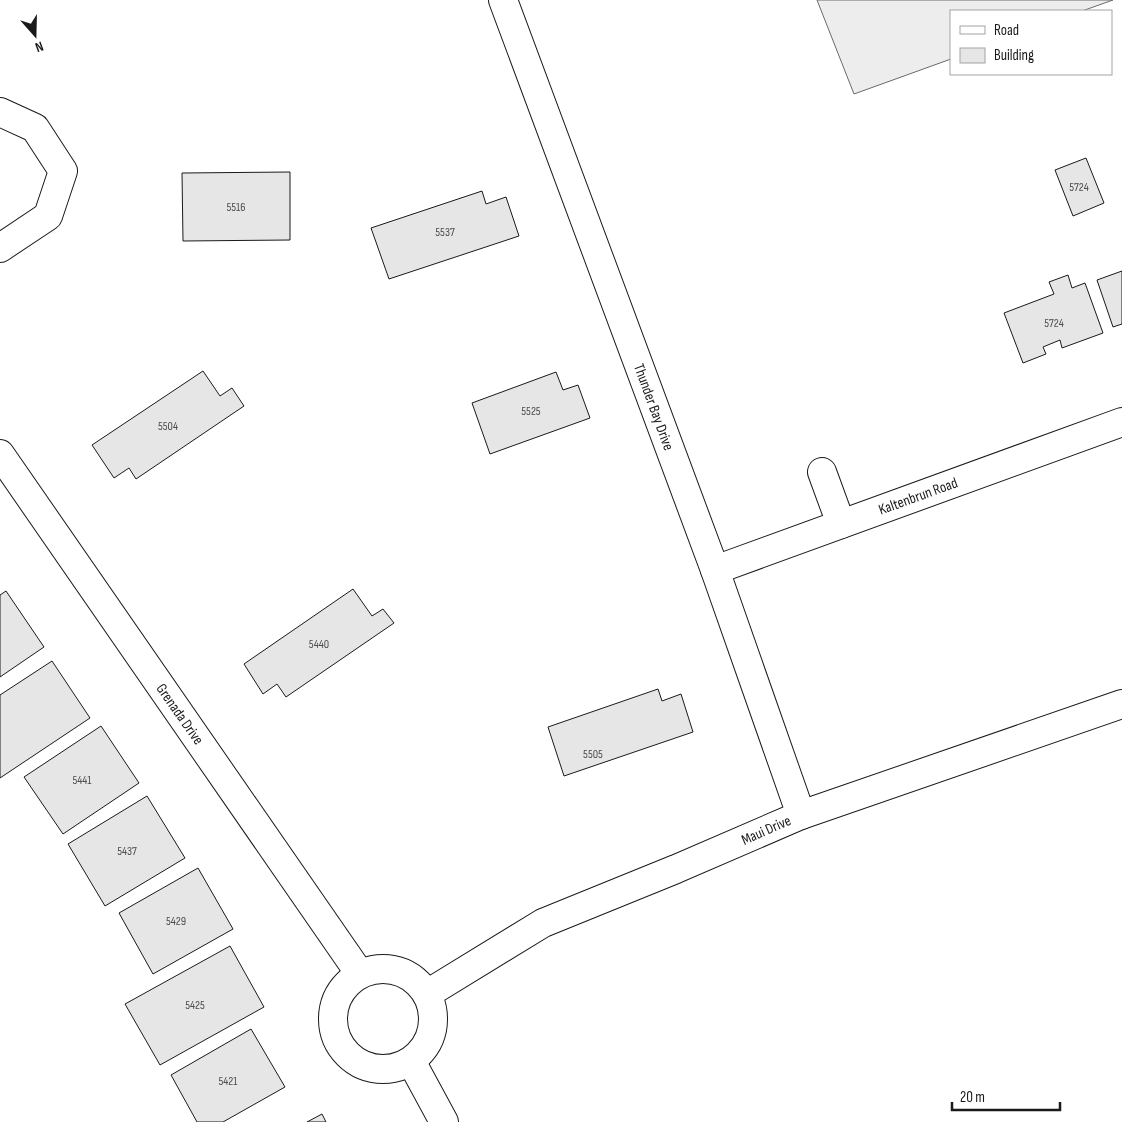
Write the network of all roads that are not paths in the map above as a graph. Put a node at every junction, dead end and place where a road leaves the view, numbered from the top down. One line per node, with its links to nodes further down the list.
1 (503, 0): 8 (street, Thunder Bay Drive)
2 (0, 112): 3 (street)
3 (0, 248)
4 (1122, 422): 7 (street, Kaltenbrun Road)
5 (0, 454): 11 (street, Grenada Drive)
6 (822, 472): 7 (street)
7 (841, 524): 8 (street, Kaltenbrun Road)
8 (715, 570): 10 (street, Thunder Bay Drive)
9 (1122, 704): 10 (street, Maui Drive)
10 (801, 815): 12 (street, Maui Drive)
11 (360, 974): 12 (street); 13 (street)
12 (426, 994): 13 (street)
13 (410, 1061): 14 (street)
14 (444, 1122)

